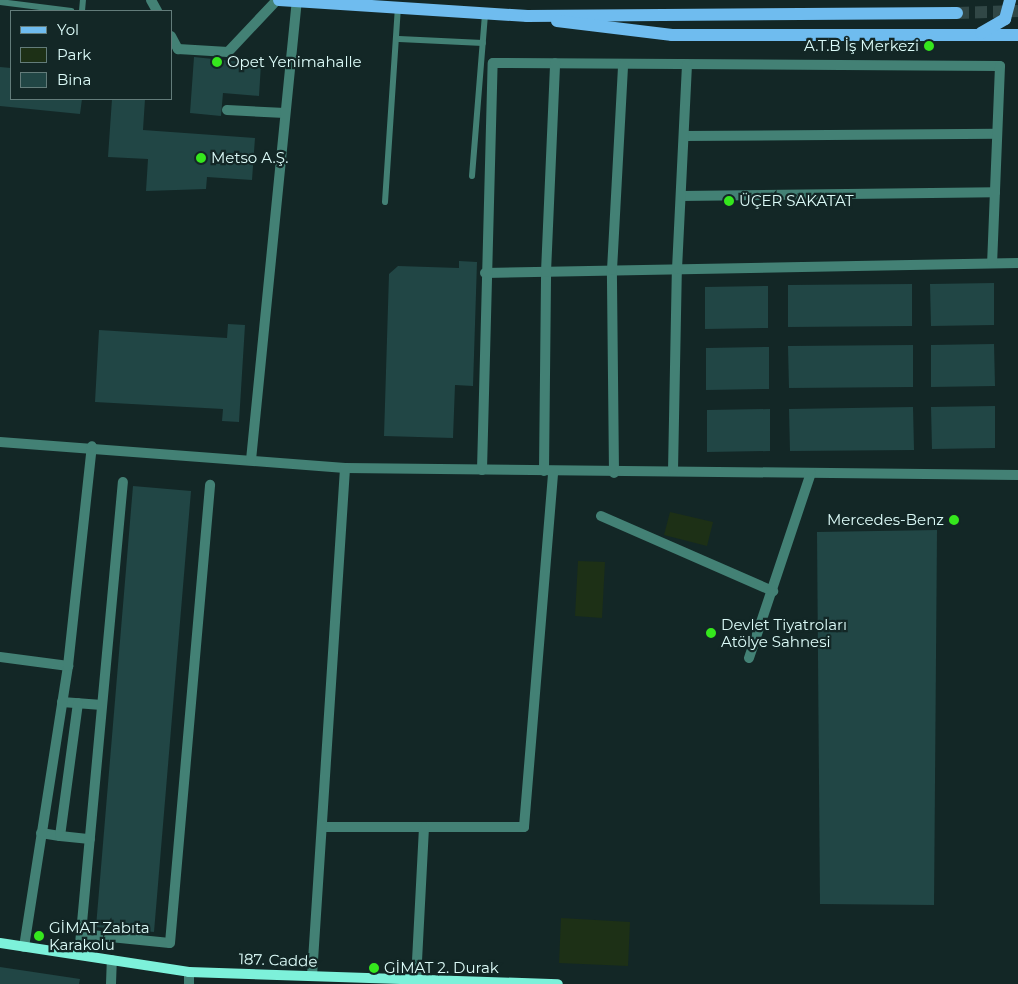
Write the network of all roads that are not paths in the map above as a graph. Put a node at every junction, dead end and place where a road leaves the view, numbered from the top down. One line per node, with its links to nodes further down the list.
1 (278, 0): 3 (main road); 13 (street)
2 (1010, 0): 11 (main road)
3 (297, 1): 5 (main road); 20 (street)
4 (0, 2): 6 (lane)
5 (398, 7): 8 (main road); 14 (lane)
6 (19, 8): 7 (lane)
7 (54, 10)
8 (485, 13): 10 (main road); 15 (lane)
9 (957, 13): 10 (main road)
10 (527, 16): 11 (main road)
11 (976, 35): 12 (main road)
12 (1018, 35)
13 (172, 38)
14 (399, 39): 15 (lane); 26 (lane)
15 (483, 43): 23 (lane)
16 (556, 63): 17 (street); 31 (street); 32 (street)
17 (622, 64): 18 (street); 30 (street)
18 (687, 64): 21 (street); 22 (street)
19 (227, 110): 20 (street)
20 (286, 113): 35 (street)
21 (997, 134): 22 (street); 24 (street)
22 (684, 136): 25 (street)
23 (472, 176)
24 (995, 192): 25 (street); 27 (street)
25 (680, 196): 29 (street)
26 (385, 202)
27 (992, 263): 28 (street); 29 (street)
28 (1018, 263)
29 (677, 269): 30 (street); 39 (street)
30 (612, 270): 31 (street); 40 (street)
31 (546, 272): 32 (street); 38 (street)
32 (485, 273): 37 (street)
33 (0, 442): 34 (street)
34 (92, 446): 35 (street); 49 (street)
35 (251, 460): 36 (street)
36 (345, 468): 37 (street); 53 (street)
37 (482, 470): 38 (street)
38 (548, 471): 40 (street); 54 (street)
39 (673, 471): 40 (street); 41 (street)
40 (614, 472)
41 (811, 473): 42 (street); 46 (street)
42 (1018, 475)
43 (122, 482): 52 (street)
44 (210, 485): 58 (street)
45 (601, 516): 46 (street)
46 (773, 591): 48 (street)
47 (0, 657): 49 (street)
48 (749, 658)
49 (68, 666): 50 (street)
50 (62, 702): 51 (street); 55 (street)
51 (78, 703): 52 (street); 56 (street)
52 (102, 705): 57 (street)
53 (322, 827): 54 (street); 64 (street)
54 (424, 827): 65 (street)
55 (41, 833): 56 (street); 60 (street)
56 (60, 836): 57 (street)
57 (90, 839): 58 (street)
58 (81, 934): 61 (street)
59 (0, 943): 60 (main road, 187. Cadde)
60 (24, 947): 61 (main road, 187. Cadde)
61 (79, 955): 62 (main road, 187. Cadde)
62 (112, 960): 63 (main road, 187. Cadde); 67 (street)
63 (189, 972): 64 (main road, 187. Cadde); 68 (street)
64 (312, 976): 66 (main road, 187. Cadde)
65 (416, 980): 66 (main road, 187. Cadde); 69 (main road, 187. Cadde)
66 (376, 981)
67 (111, 984)
68 (188, 984)
69 (558, 984)

